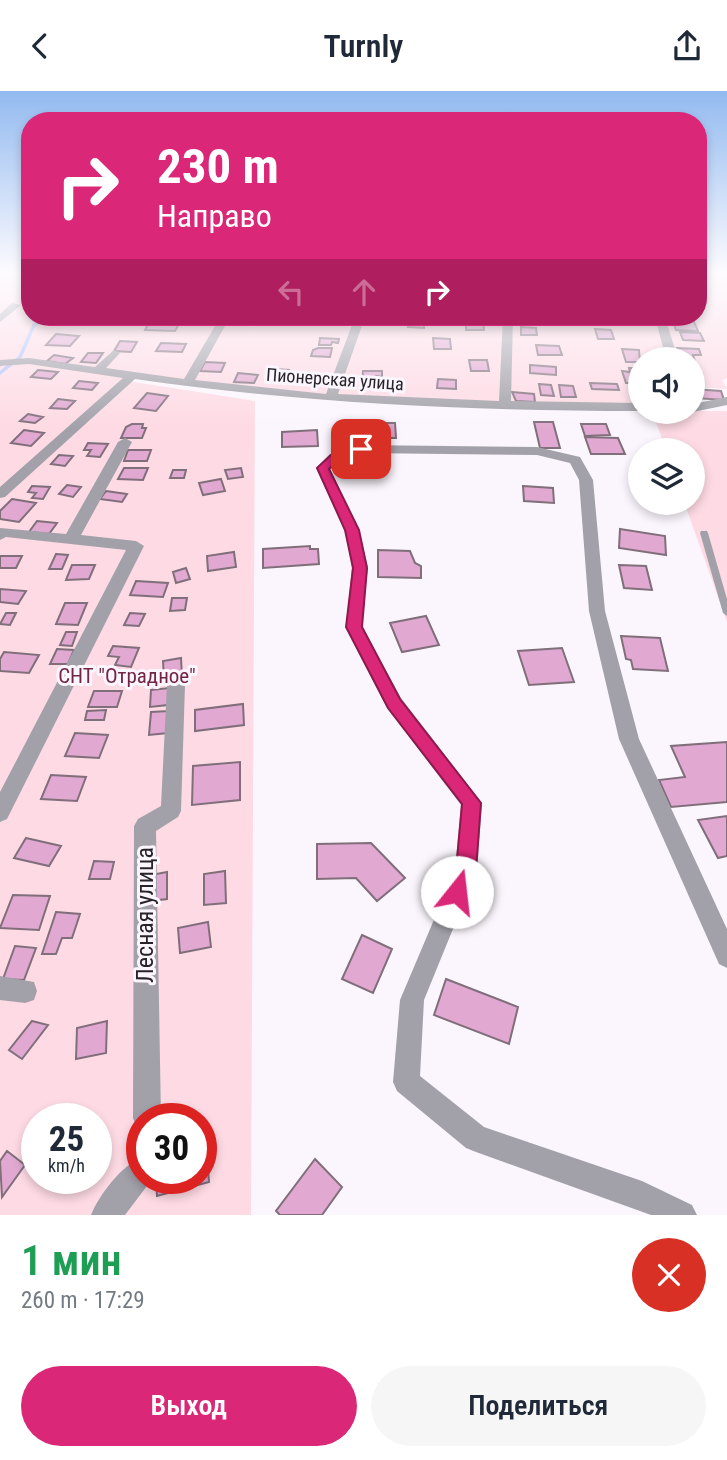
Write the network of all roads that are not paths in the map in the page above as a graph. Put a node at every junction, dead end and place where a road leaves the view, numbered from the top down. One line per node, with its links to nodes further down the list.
1 (220, 326): 10 (street)
2 (357, 326): 11 (street)
3 (508, 326): 13 (street)
4 (663, 326): 5 (street)
5 (669, 347)
6 (114, 353): 8 (street)
7 (3, 363): 8 (street, Пионерская улица)
8 (97, 370): 9 (street, Пионерская улица)
9 (133, 375): 10 (street, Пионерская улица); 17 (street)
10 (188, 382): 11 (street, Пионерская улица)
11 (331, 396): 13 (street, Пионерская улица)
12 (727, 401): 14 (street)
13 (505, 404): 15 (street, Пионерская улица)
14 (705, 406)
15 (628, 408)
16 (124, 442): 20 (street)
17 (0, 494)
18 (1, 533): 20 (street)
19 (704, 533): 21 (lane)
20 (71, 539): 23 (street)
21 (727, 613)
22 (176, 685): 27 (street, Лесная улица)
23 (0, 813)
24 (727, 957): 30 (street)
25 (0, 988): 26 (street)
26 (25, 991)
27 (147, 1103)
28 (126, 1191): 29 (street)
29 (106, 1215)
30 (682, 1215)

